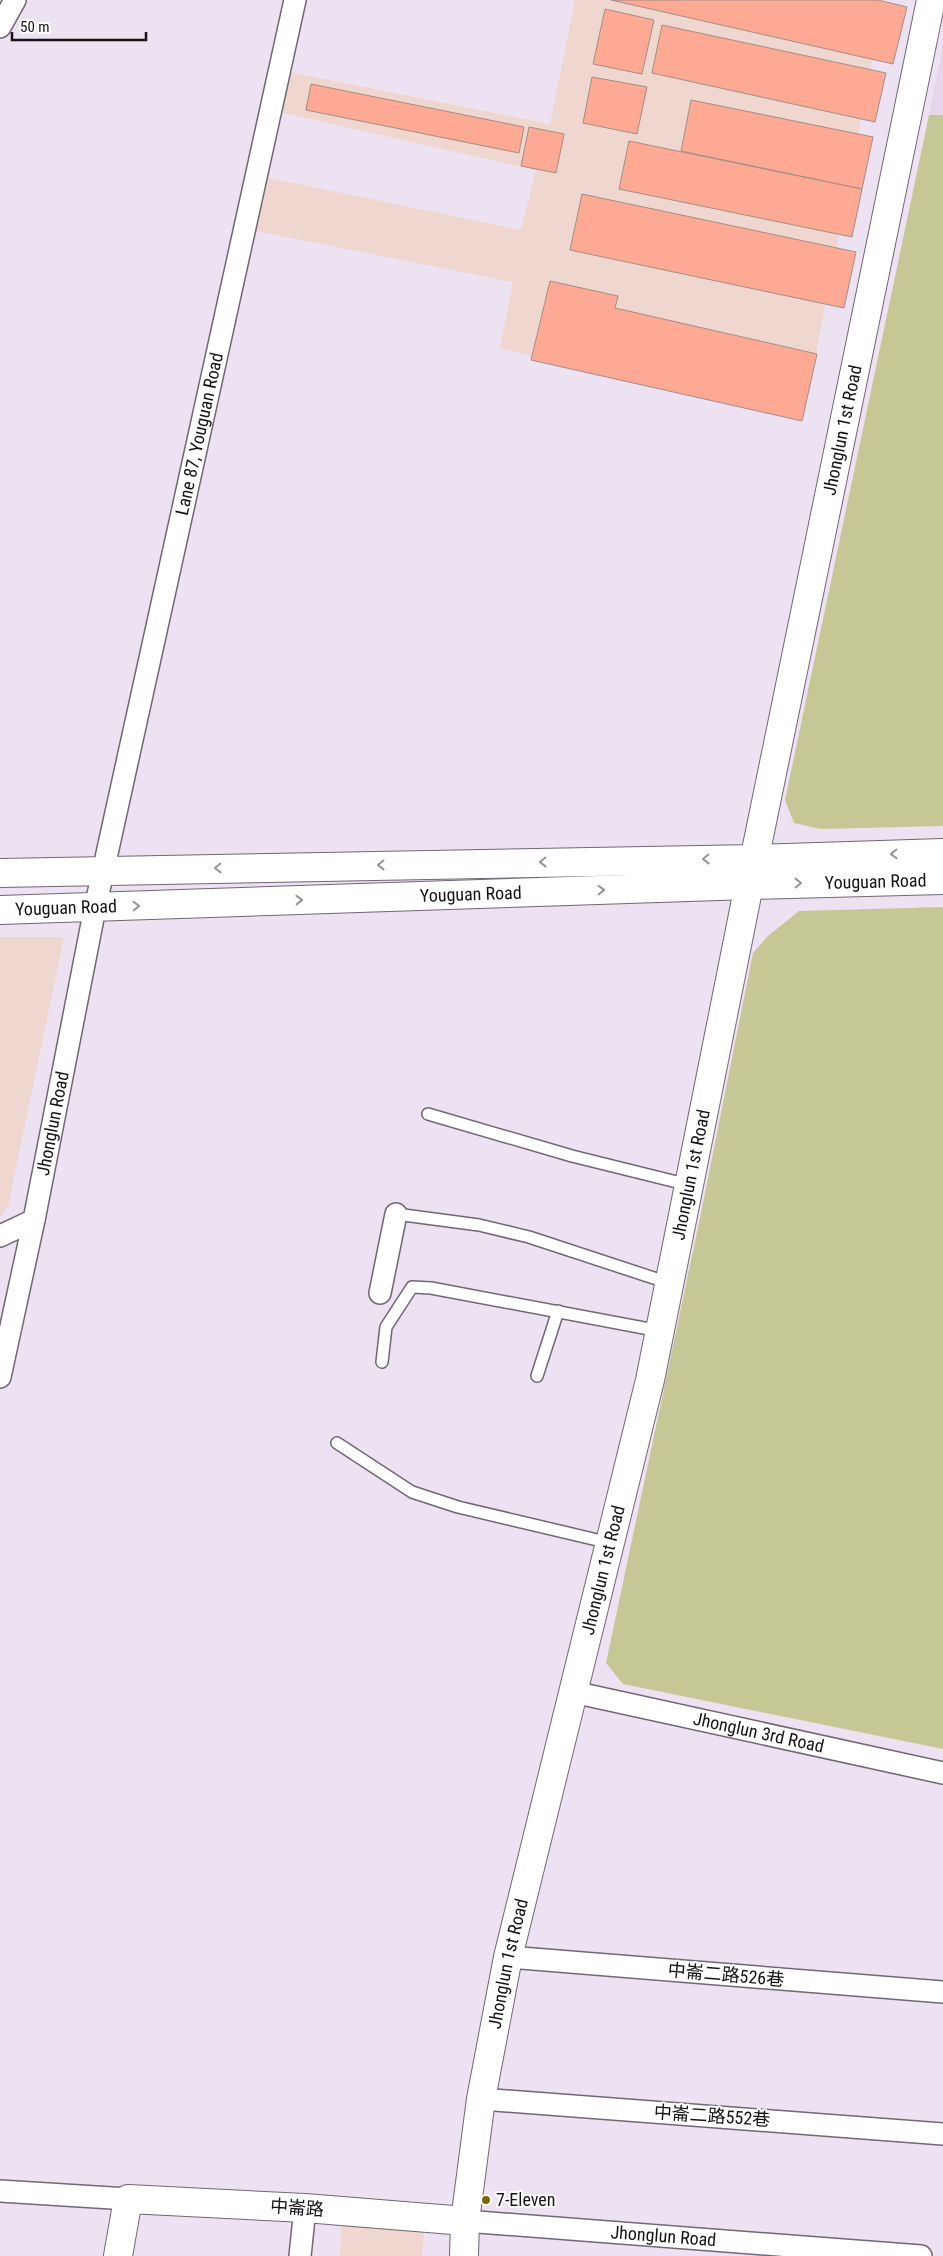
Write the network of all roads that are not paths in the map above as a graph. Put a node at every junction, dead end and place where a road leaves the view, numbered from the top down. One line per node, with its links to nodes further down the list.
1 (295, 0): 5 (street, Lane 87, Youguan Road)
2 (931, 0): 4 (street, Jhonglun 1st Road)
3 (943, 853): 4 (street, Youguan Road, one-way to 4)
4 (754, 859): 5 (street, Youguan Road, one-way to 5); 8 (street, Jhonglun 1st Road)
5 (104, 870): 6 (street, Youguan Road); 9 (street, Jhonglun Road)
6 (0, 873)
7 (943, 880): 8 (street, Youguan Road, one-way to 7)
8 (749, 885): 9 (street, Youguan Road, one-way to 8); 12 (street, Jhonglun 1st Road)
9 (95, 908): 10 (street, Youguan Road); 14 (street, Jhonglun Road)
10 (0, 910)
11 (428, 1114): 12 (lane)
12 (689, 1185): 16 (street, Jhonglun 1st Road)
13 (396, 1214): 16 (lane); 17 (street)
14 (34, 1220): 15 (street); 22 (street, Jhonglun Road)
15 (0, 1236)
16 (669, 1284): 19 (street, Jhonglun 1st Road)
17 (380, 1293)
18 (558, 1312): 19 (lane); 20 (lane); 21 (lane)
19 (660, 1331): 24 (street, Jhonglun 1st Road)
20 (382, 1362)
21 (536, 1376)
22 (0, 1377)
23 (337, 1443): 24 (lane)
24 (610, 1543): 25 (street, Jhonglun 1st Road)
25 (573, 1692): 26 (street, Jhonglun 3rd Road); 27 (street, Jhonglun 1st Road)
26 (943, 1773)
27 (508, 1957): 28 (street, 中崙二路526巷); 29 (street, Jhonglun 1st Road)
28 (943, 1992)
29 (481, 2099): 30 (street, 中崙二路552巷); 34 (street, Jhonglun 1st Road)
30 (943, 2134)
31 (0, 2190): 32 (street)
32 (128, 2199): 33 (street, 中崙路); 35 (street)
33 (305, 2208): 34 (street, 中崙路); 36 (street)
34 (465, 2221): 37 (street, Jhonglun 1st Road); 38 (street, Jhonglun Road)
35 (118, 2256)
36 (300, 2256)
37 (464, 2256)
38 (921, 2256)

